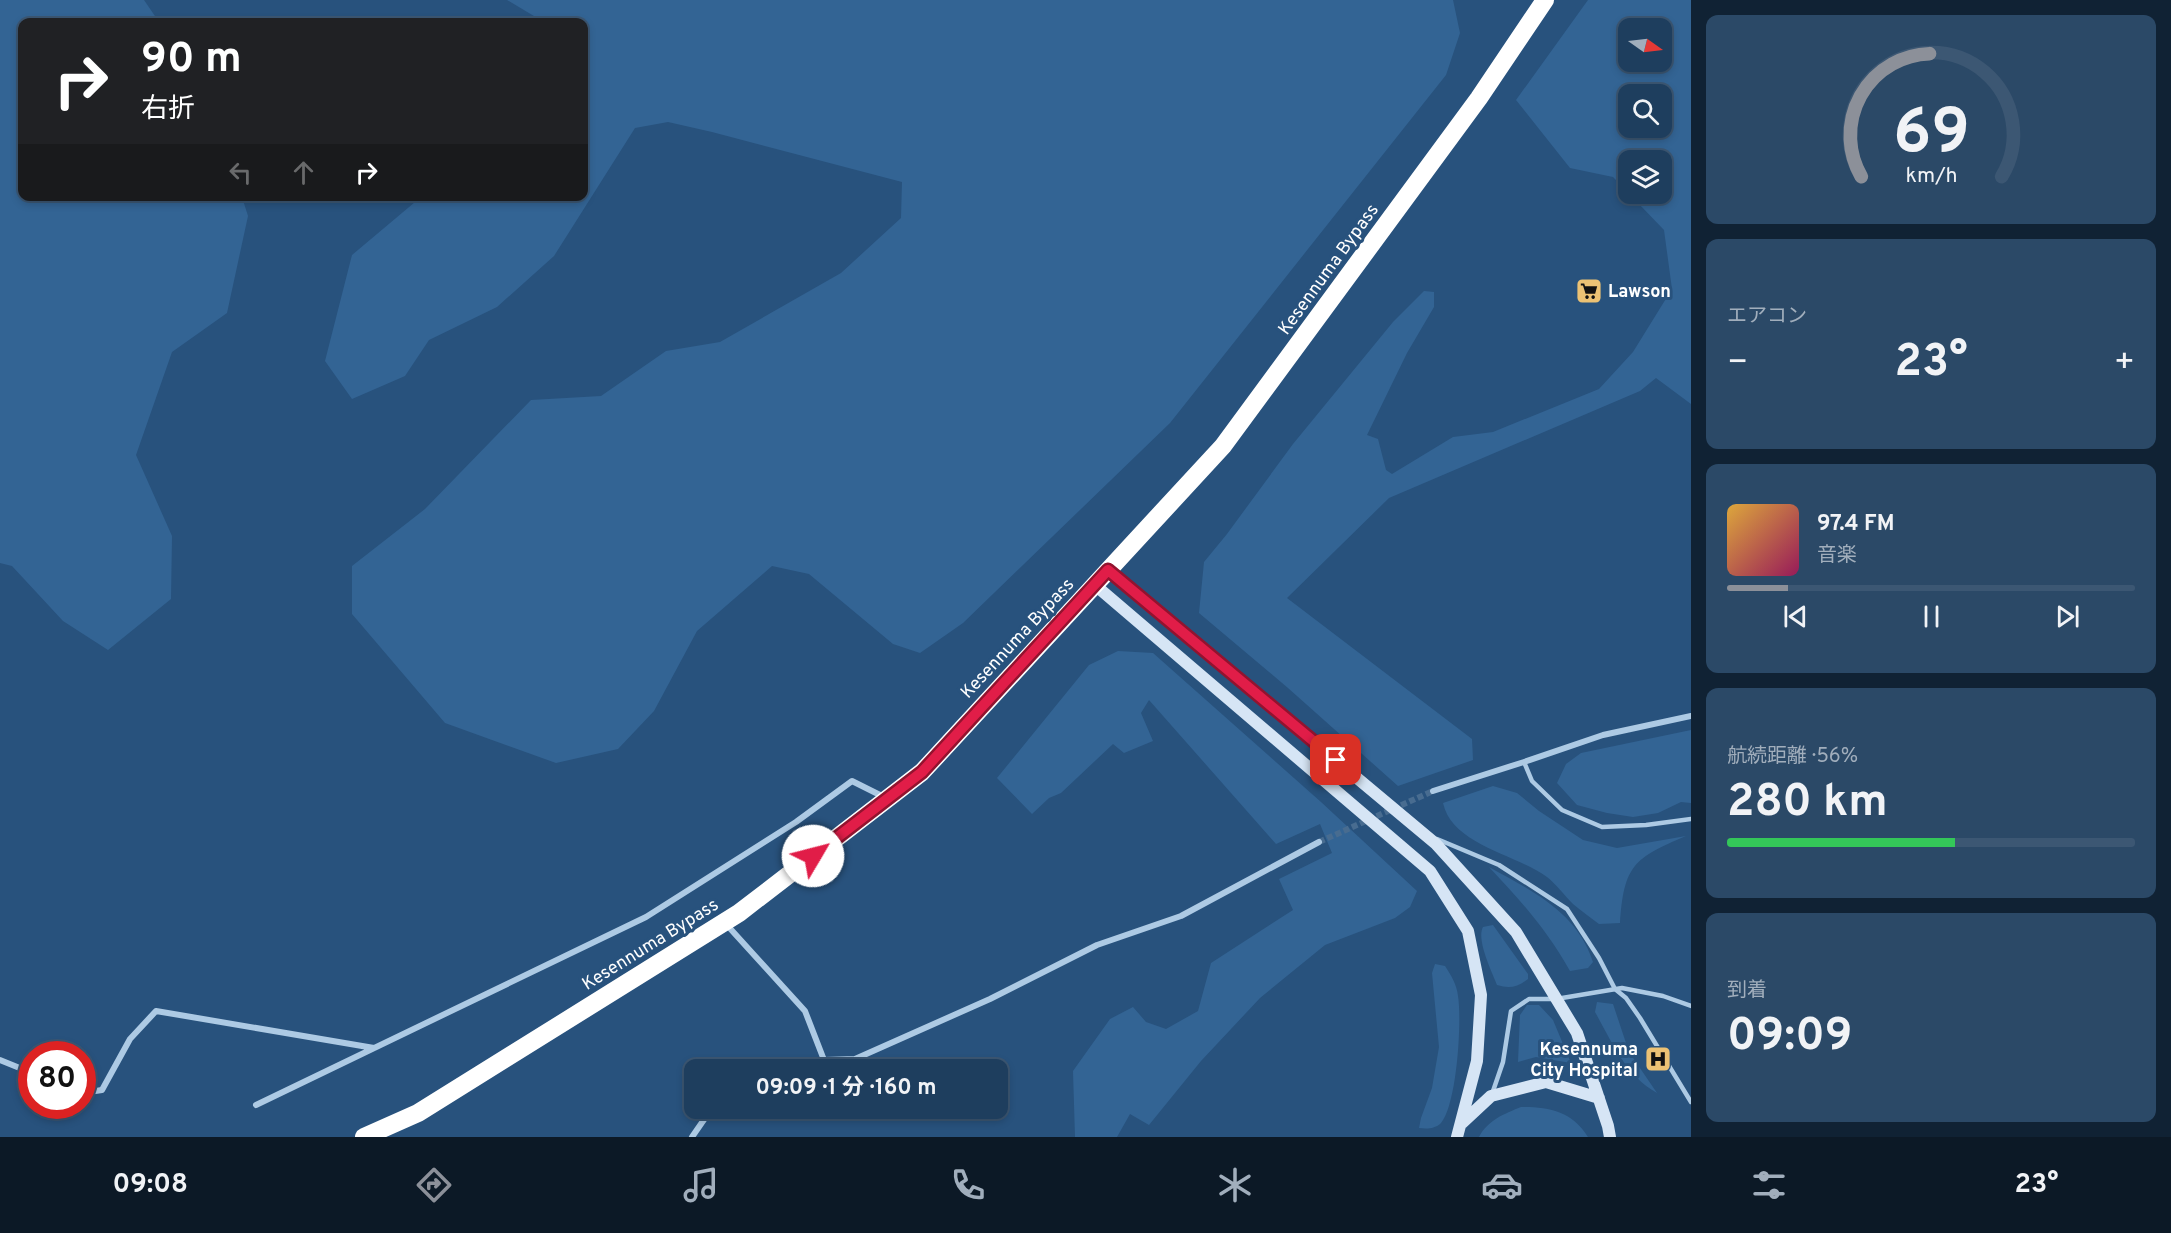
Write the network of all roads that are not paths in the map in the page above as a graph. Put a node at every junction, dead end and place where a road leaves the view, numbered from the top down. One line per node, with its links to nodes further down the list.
1 (1545, 0): 2 (highway, Kesennuma Bypass)
2 (1108, 570): 3 (highway, Kesennuma Bypass); 9 (street)
3 (1095, 585): 7 (highway, Kesennuma Bypass); 26 (street)
4 (1691, 716): 5 (street)
5 (1524, 762): 6 (street); 8 (lane)
6 (1433, 790)
7 (887, 799): 11 (highway, Kesennuma Bypass); 15 (street)
8 (1691, 819)
9 (1424, 834): 12 (lane); 13 (street)
10 (1319, 842): 17 (street)
11 (724, 922): 16 (street); 27 (highway, Kesennuma Bypass)
12 (1615, 989): 13 (lane); 14 (lane); 23 (lane)
13 (1556, 999): 21 (lane); 22 (street)
14 (1691, 1006)
15 (374, 1048): 20 (street); 24 (street)
16 (824, 1059)
17 (855, 1059)
18 (0, 1060): 19 (street)
19 (18, 1067)
20 (96, 1091)
21 (1491, 1096): 22 (street); 26 (street)
22 (1599, 1098): 30 (street)
23 (1691, 1102)
24 (256, 1105)
25 (704, 1119): 28 (street)
26 (1461, 1124): 29 (street)
27 (364, 1137)
28 (692, 1137)
29 (1457, 1137)
30 (1610, 1137)

